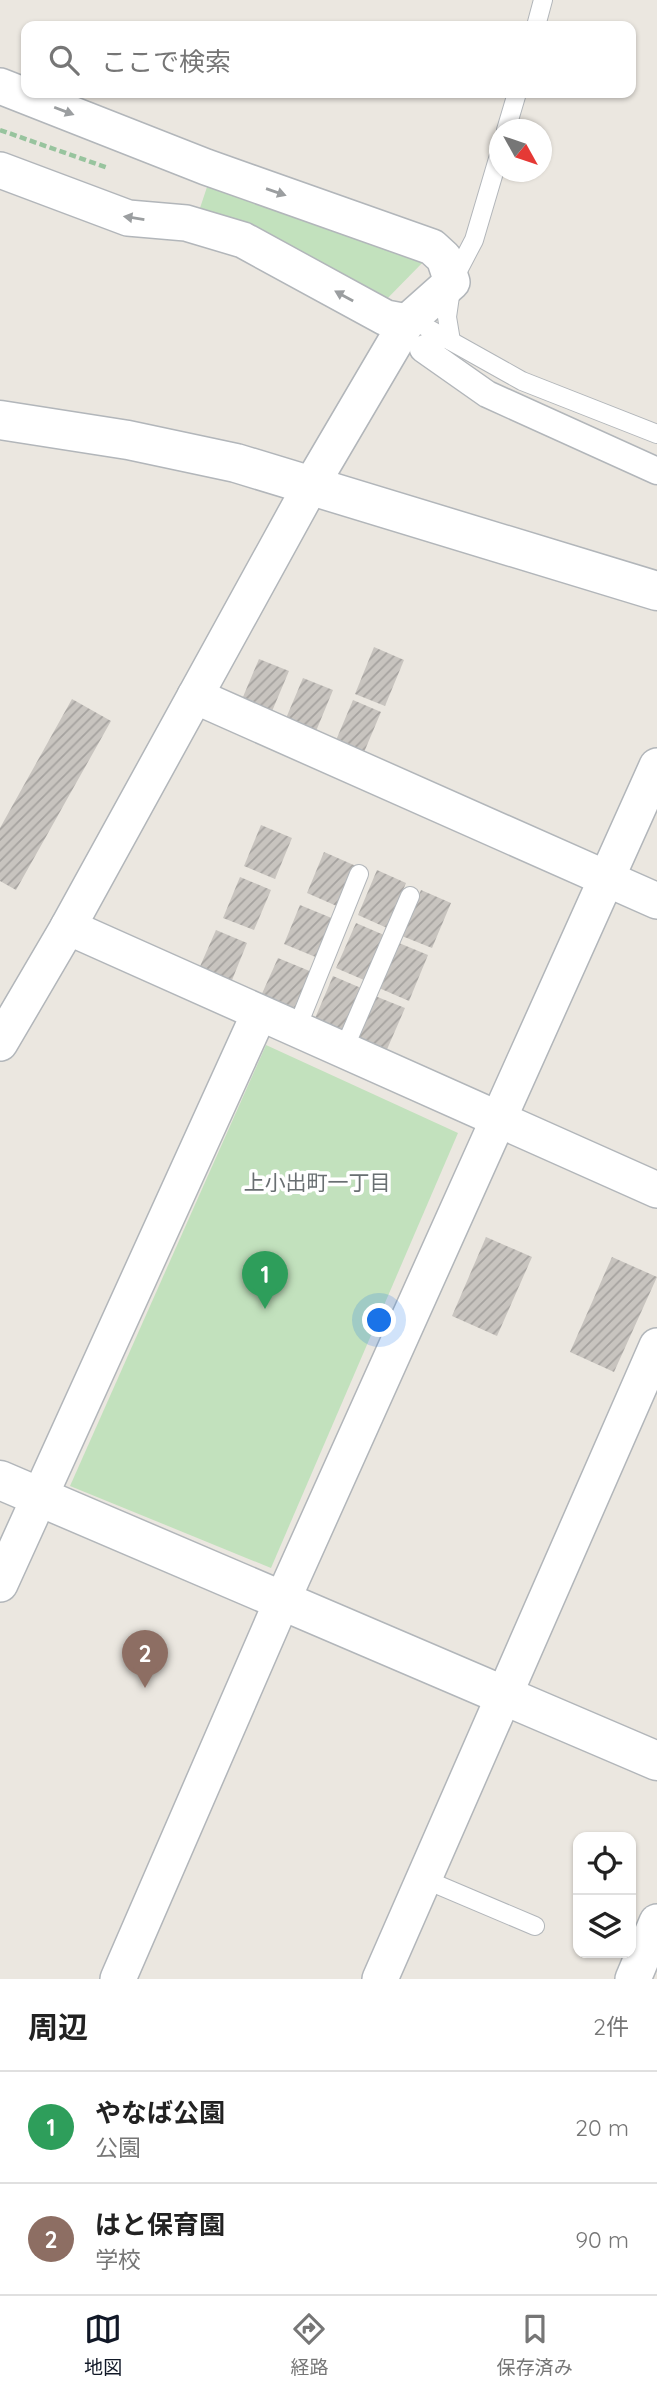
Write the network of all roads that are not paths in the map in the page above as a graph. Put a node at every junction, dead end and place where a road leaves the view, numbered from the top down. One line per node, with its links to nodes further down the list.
1 (543, 0): 2 (lane)
2 (537, 21)
3 (0, 86): 4 (street, one-way to 4)
4 (21, 94)
5 (31, 98): 10 (street, one-way to 10)
6 (516, 98): 7 (lane)
7 (509, 119)
8 (0, 170): 11 (street, one-way to 8)
9 (490, 182): 10 (lane)
10 (452, 282): 11 (street); 12 (lane)
11 (407, 322): 12 (lane); 16 (street)
12 (442, 343): 14 (lane); 15 (street)
13 (0, 420): 16 (street)
14 (657, 433)
15 (657, 471)
16 (310, 487): 17 (street); 18 (street)
17 (657, 591)
18 (195, 696): 21 (street); 24 (street)
19 (657, 766): 21 (street)
20 (359, 874): 27 (lane)
21 (607, 879): 23 (street); 30 (street)
22 (410, 896): 29 (lane)
23 (657, 901)
24 (68, 927): 25 (street); 26 (street)
25 (9, 1007): 28 (street)
26 (259, 1014): 27 (street); 34 (street)
27 (296, 1030): 29 (street)
28 (0, 1043)
29 (343, 1051): 30 (street)
30 (498, 1120): 31 (street); 36 (street)
31 (657, 1190)
32 (657, 1346): 37 (street)
33 (0, 1480): 34 (street)
34 (38, 1497): 35 (street); 36 (street)
35 (0, 1584)
36 (282, 1601): 37 (street); 42 (street)
37 (505, 1695): 38 (street); 39 (street)
38 (657, 1761)
39 (424, 1879): 41 (lane); 43 (street)
40 (657, 1922): 44 (street)
41 (535, 1926)
42 (118, 1979)
43 (380, 1979)
44 (633, 1979)

